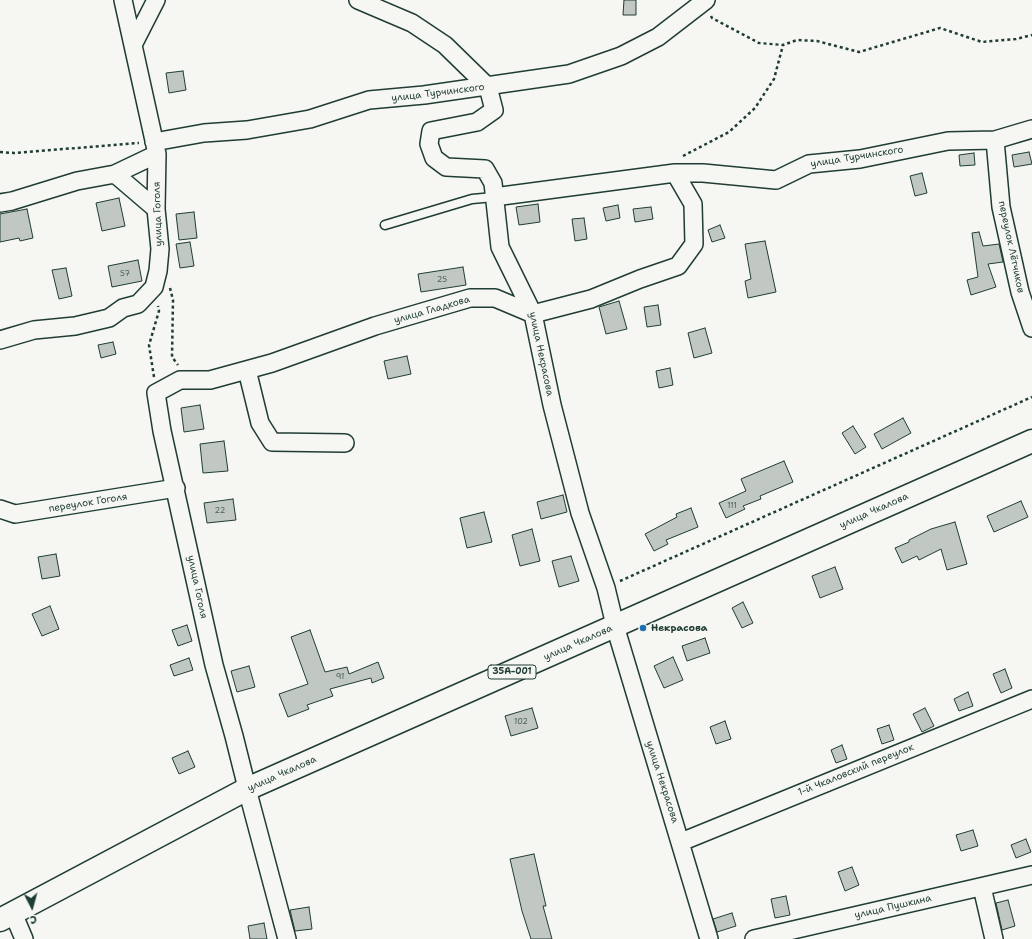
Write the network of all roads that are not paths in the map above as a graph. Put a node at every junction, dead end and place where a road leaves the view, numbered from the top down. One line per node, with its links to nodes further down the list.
1 (123, 0): 5 (street, улица Гоголя)
2 (156, 0): 5 (street)
3 (358, 0): 6 (street)
4 (708, 6): 6 (street, улица Турчинского)
5 (133, 45): 9 (street, улица Гоголя)
6 (488, 87): 9 (street, улица Турчинского); 12 (street, улица Некрасова)
7 (1032, 129): 8 (street, улица Турчинского)
8 (995, 140): 10 (street, улица Турчинского); 17 (street, переулок Лётчиков)
9 (155, 148): 11 (street, улица Турчинского); 14 (street, улица Гоголя)
10 (676, 166): 12 (street, улица Турчинского); 16 (street)
11 (115, 174): 13 (street); 14 (street)
12 (494, 197): 15 (lane); 16 (street, улица Некрасова)
13 (0, 203)
14 (156, 209): 18 (street, улица Гоголя)
15 (385, 225)
16 (533, 314): 19 (street, улица Гладкова); 26 (street, улица Некрасова)
17 (1032, 328)
18 (0, 340)
19 (247, 370): 20 (street, улица Гладкова); 23 (street)
20 (156, 393): 24 (street, улица Гоголя)
21 (1032, 431): 26 (main road, улица Чкалова / 35А-001)
22 (1032, 440): 26 (main road, улица Чкалова / 35А-001)
23 (345, 443)
24 (176, 488): 25 (street, переулок Гоголя); 28 (street, улица Гоголя)
25 (0, 509)
26 (614, 621): 28 (main road, улица Чкалова / 35А-001); 29 (street, улица Некрасова)
27 (1032, 699): 29 (street, 1-й Чкаловский переулок)
28 (246, 785): 32 (main road, улица Чкалова / 35А-001); 35 (street, улица Гоголя)
29 (681, 842): 36 (street, улица Некрасова)
30 (1032, 875): 31 (street, улица Пушкина)
31 (982, 887): 33 (street, улица Пушкина); 38 (street)
32 (5, 912): 34 (street)
33 (812, 933): 37 (street, улица Пушкина)
34 (24, 939)
35 (287, 939)
36 (709, 939)
37 (754, 939)
38 (994, 939)

